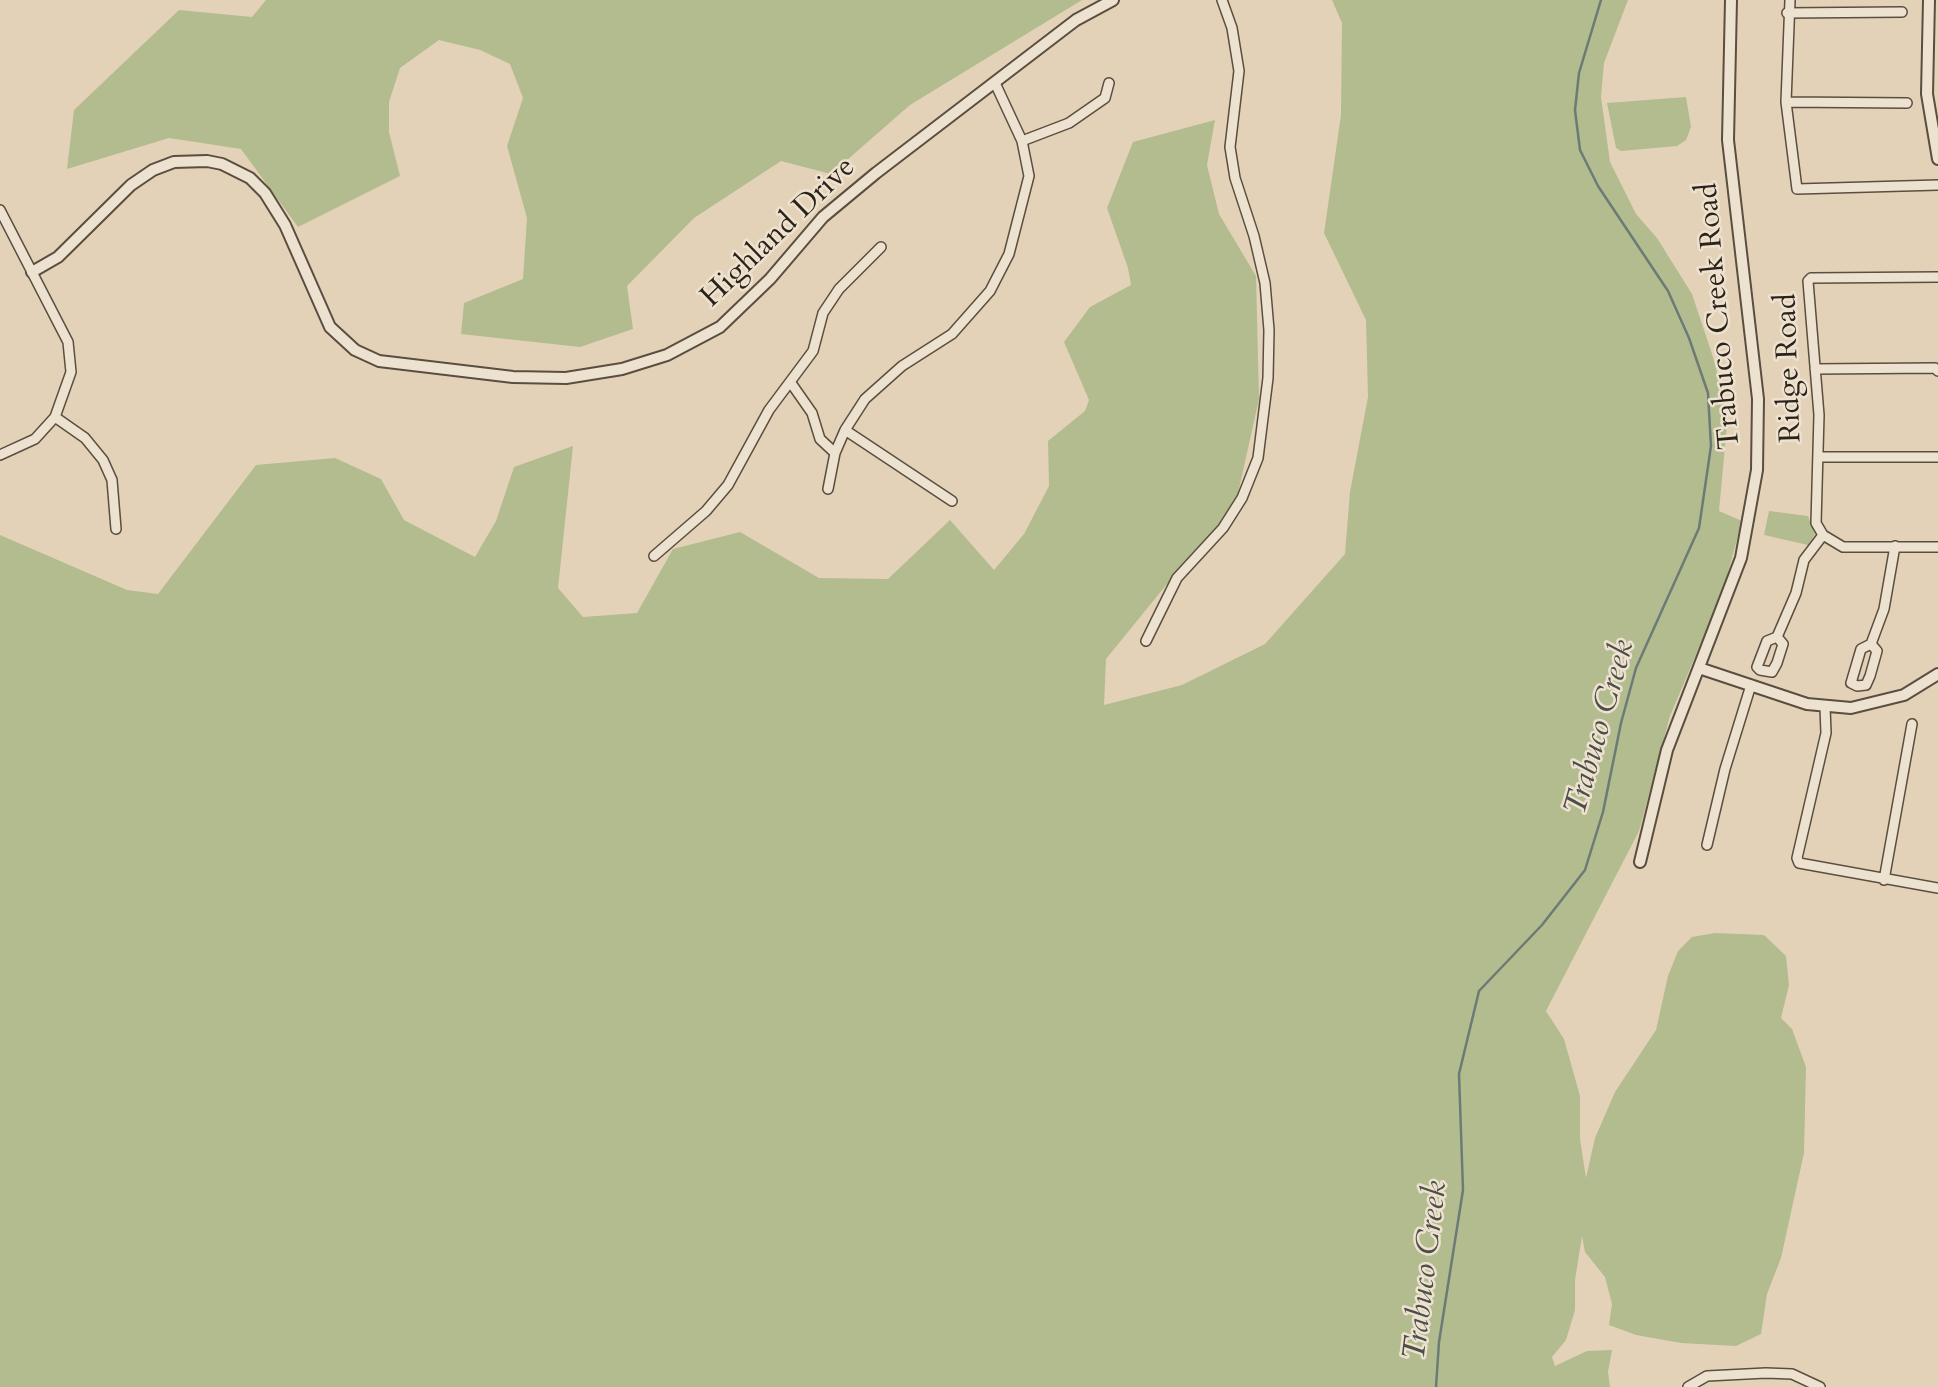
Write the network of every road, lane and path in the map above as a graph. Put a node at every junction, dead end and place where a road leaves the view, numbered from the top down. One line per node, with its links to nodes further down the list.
1 (1113, 0): 8 (street, Highland Drive)
2 (1222, 0): 36 (street)
3 (1731, 0): 38 (street, Trabuco Creek Road)
4 (1790, 0): 7 (street)
5 (1929, 0): 13 (street)
6 (1902, 12): 7 (street)
7 (1787, 13): 10 (street)
8 (995, 83): 12 (street); 17 (street, Highland Drive)
9 (1109, 83): 12 (street)
10 (1786, 102): 11 (street); 14 (street)
11 (1907, 103)
12 (1022, 141): 23 (street)
13 (1938, 159)
14 (1938, 185)
15 (0, 210): 17 (street)
16 (881, 247): 21 (street)
17 (32, 272): 22 (street)
18 (1936, 278): 20 (street, Ridge Road)
19 (1937, 367): 20 (street)
20 (1815, 369): 26 (street, Ridge Road)
21 (791, 383): 24 (street); 34 (street)
22 (55, 417): 25 (street); 30 (street)
23 (845, 429): 24 (street); 29 (street)
24 (835, 453): 28 (street)
25 (0, 455)
26 (1818, 457): 27 (street); 31 (street, Ridge Road)
27 (1938, 457)
28 (828, 489)
29 (953, 501)
30 (116, 528)
31 (1823, 535): 32 (street); 35 (street)
32 (1895, 546): 33 (street); 37 (street)
33 (1938, 547)
34 (654, 556)
35 (1777, 637)
36 (1146, 641)
37 (1871, 644)
38 (1699, 668): 40 (street); 44 (street, Trabuco Creek Road)
39 (1938, 674): 41 (street)
40 (1751, 685): 41 (street); 43 (street)
41 (1825, 707): 45 (street)
42 (1912, 724): 45 (street)
43 (1707, 845)
44 (1640, 862)
45 (1884, 880): 46 (street)
46 (1938, 888)
47 (1816, 1385): 48 (street)
48 (1688, 1387)

